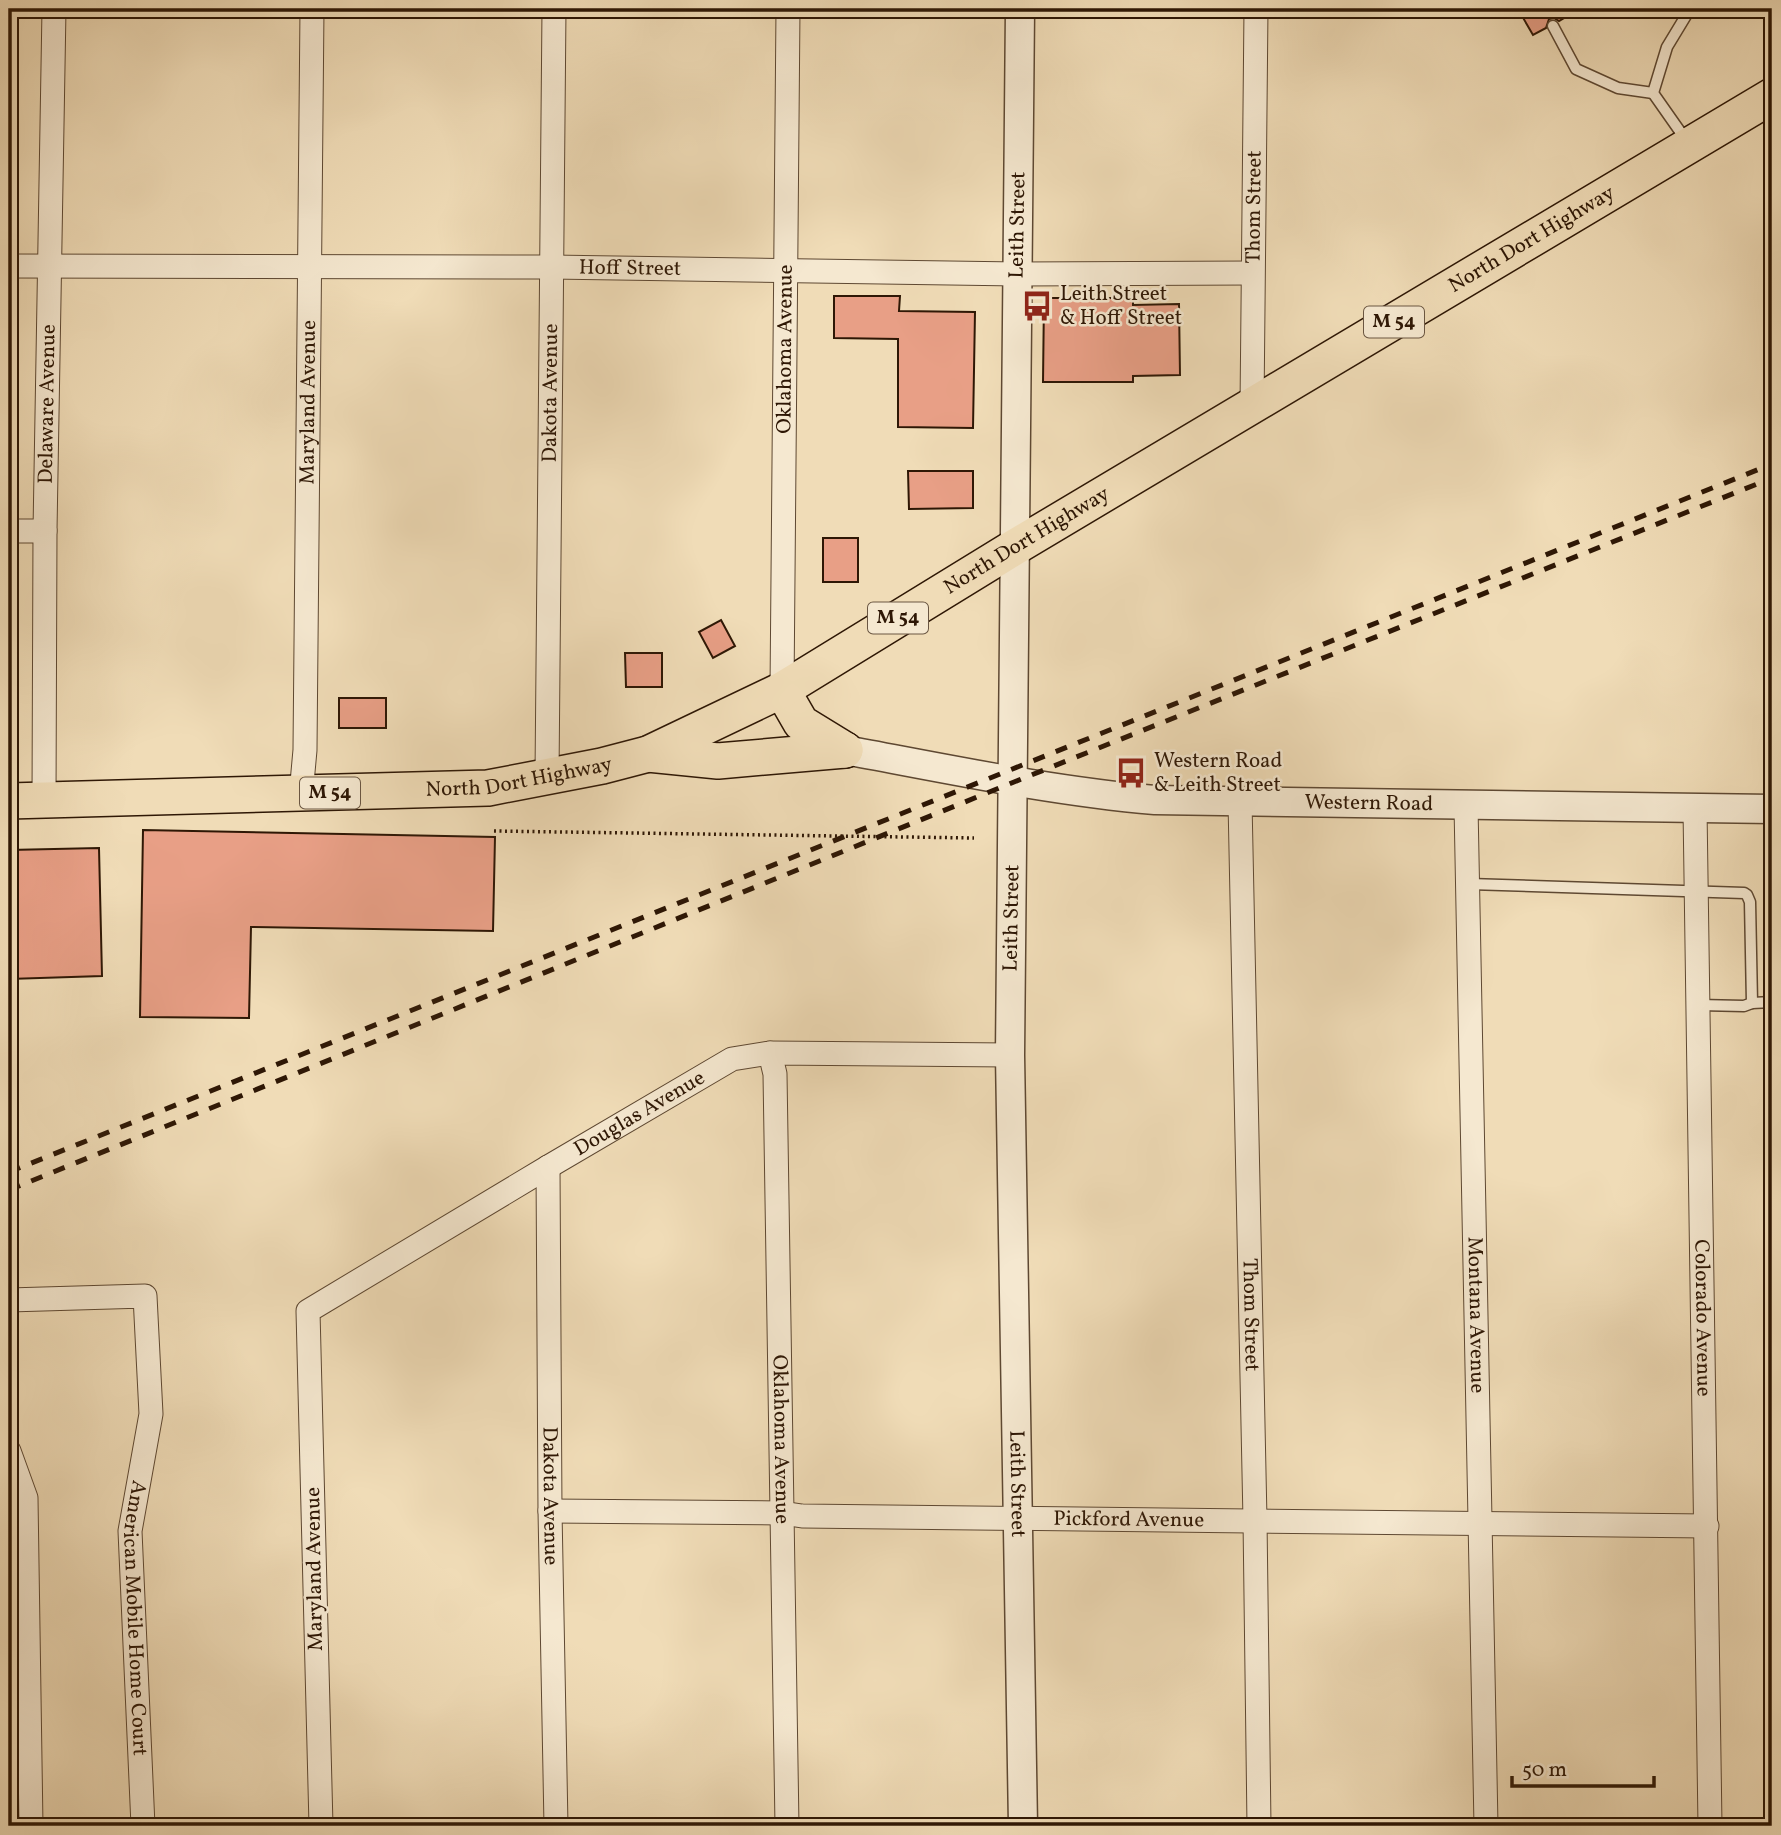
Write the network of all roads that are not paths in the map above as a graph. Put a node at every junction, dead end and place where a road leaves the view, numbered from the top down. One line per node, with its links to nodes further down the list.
1 (54, 9): 12 (street, Delaware Avenue)
2 (312, 9): 14 (street, Maryland Avenue)
3 (554, 9): 15 (street, Dakota Avenue)
4 (788, 9): 16 (street, Oklahoma Avenue)
5 (1020, 9): 17 (street, Leith Street)
6 (1256, 9): 18 (street, Thom Street)
7 (1690, 9): 9 (lane)
8 (1553, 26): 9 (lane)
9 (1653, 93): 11 (lane)
10 (1772, 96): 11 (main road, North Dort Highway / M 54)
11 (1690, 145): 19 (main road, North Dort Highway / M 54)
12 (49, 265): 13 (street, Hoff Street); 14 (street, Hoff Street); 21 (street, Delaware Avenue)
13 (9, 266)
14 (309, 267): 15 (street, Hoff Street); 28 (street, Maryland Avenue)
15 (551, 267): 16 (street, Hoff Street); 26 (street, Dakota Avenue)
16 (785, 270): 17 (street, Hoff Street); 23 (street, Oklahoma Avenue)
17 (1018, 274): 18 (street, Hoff Street); 22 (street, Leith Street)
18 (1252, 274): 19 (street, Thom Street)
19 (1252, 407): 22 (main road, North Dort Highway / M 54)
20 (9, 531): 21 (street)
21 (45, 531): 29 (street, Delaware Avenue)
22 (1015, 547): 23 (main road, North Dort Highway / M 54); 27 (street, Leith Street)
23 (782, 690): 24 (main road); 25 (main road, North Dort Highway / M 54)
24 (845, 750): 25 (main road); 27 (street, Western Road)
25 (648, 754): 26 (main road, North Dort Highway / M 54)
26 (547, 776): 28 (main road, North Dort Highway / M 54)
27 (1014, 782): 31 (street, Western Road); 41 (street, Leith Street)
28 (300, 794): 29 (main road, North Dort Highway / M 54)
29 (44, 800): 30 (main road, North Dort Highway / M 54)
30 (9, 801)
31 (1240, 802): 32 (street, Western Road); 49 (street, Thom Street)
32 (1466, 806): 33 (street, Western Road); 35 (street, Montana Avenue)
33 (1695, 809): 34 (street, Western Road); 36 (street, Colorado Avenue)
34 (1772, 809)
35 (1469, 884): 36 (lane); 50 (street, Montana Avenue)
36 (1697, 890): 38 (lane); 39 (street, Colorado Avenue)
37 (1772, 1002): 38 (lane)
38 (1752, 1003): 39 (lane)
39 (1699, 1005): 51 (street, Colorado Avenue)
40 (770, 1053): 41 (street, Douglas Avenue); 42 (street, Douglas Avenue); 47 (street, Oklahoma Avenue)
41 (1010, 1055): 48 (street, Leith Street)
42 (548, 1167): 44 (street, Douglas Avenue); 46 (street, Dakota Avenue)
43 (9, 1300): 53 (street, American Mobile Home Court)
44 (308, 1311): 54 (street, Maryland Avenue)
45 (9, 1451): 52 (street)
46 (550, 1511): 47 (street, Pickford Avenue); 55 (street, Dakota Avenue)
47 (782, 1513): 48 (street, Pickford Avenue); 56 (street, Oklahoma Avenue)
48 (1019, 1519): 49 (street, Pickford Avenue); 57 (street, Leith Street)
49 (1255, 1520): 50 (street, Pickford Avenue); 58 (street, Thom Street)
50 (1481, 1523): 51 (street, Pickford Avenue); 59 (street, Montana Avenue)
51 (1707, 1526): 60 (street, Colorado Avenue)
52 (31, 1826)
53 (143, 1826)
54 (321, 1826)
55 (556, 1826)
56 (787, 1826)
57 (1024, 1826)
58 (1259, 1826)
59 (1486, 1826)
60 (1710, 1826)

